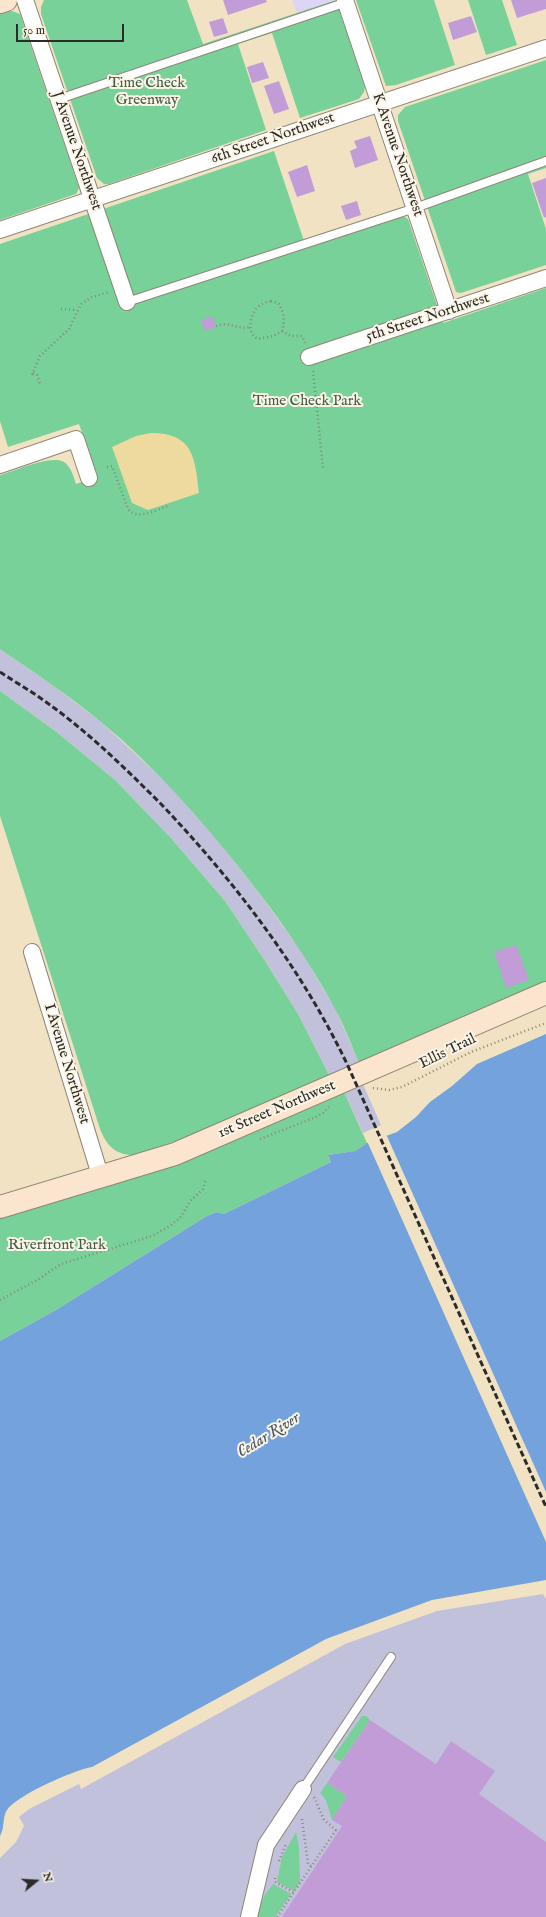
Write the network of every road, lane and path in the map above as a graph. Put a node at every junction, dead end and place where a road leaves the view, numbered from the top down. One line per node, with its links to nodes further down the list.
1 (6, 0): 4 (street)
2 (25, 0): 6 (street, J Avenue Northwest)
3 (347, 1): 6 (lane); 7 (street, K Avenue Northwest)
4 (0, 2)
5 (546, 48): 7 (street, 6th Street Northwest)
6 (59, 99): 9 (street, J Avenue Northwest)
7 (380, 103): 9 (street, 6th Street Northwest); 10 (street, K Avenue Northwest)
8 (546, 161): 10 (lane)
9 (92, 199): 11 (street, 6th Street Northwest); 13 (street, J Avenue Northwest)
10 (415, 208): 13 (lane); 16 (street, K Avenue Northwest)
11 (0, 230)
12 (546, 278): 16 (street, 5th Street Northwest)
13 (125, 295): 15 (path)
14 (61, 309): 15 (path)
15 (77, 310): 21 (path)
16 (449, 311): 20 (street, 5th Street Northwest)
17 (216, 326): 18 (path)
18 (250, 327): 19 (path); 19 (path)
19 (282, 331): 20 (path)
20 (309, 357): 24 (path)
21 (40, 384)
22 (0, 465): 25 (street)
23 (107, 468): 26 (path)
24 (322, 468)
25 (89, 478)
26 (168, 506)
27 (32, 952): 31 (street, I Avenue Northwest)
28 (546, 993): 31 (street, 1st Street Northwest)
29 (546, 1023): 30 (path, Ellis Trail)
30 (368, 1088)
31 (100, 1175): 33 (street, 1st Street Northwest)
32 (206, 1179): 34 (path)
33 (0, 1207)
34 (0, 1300)
35 (391, 1657): 36 (lane)
36 (309, 1794): 37 (path); 43 (path); 46 (street)
37 (312, 1804)
38 (306, 1814): 39 (path)
39 (302, 1819): 40 (path); 43 (path)
40 (299, 1824)
41 (288, 1842): 42 (path)
42 (279, 1862)
43 (312, 1867): 45 (path)
44 (275, 1876): 45 (path)
45 (295, 1893): 47 (path)
46 (249, 1917)
47 (277, 1917)

